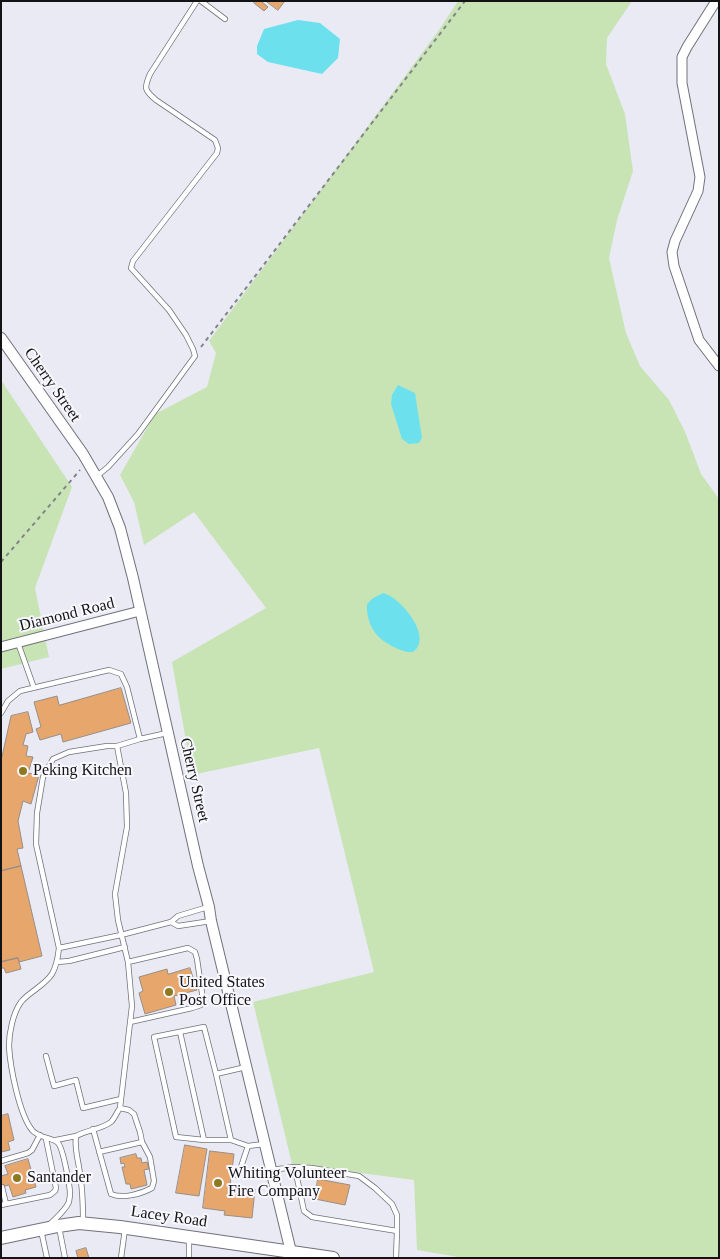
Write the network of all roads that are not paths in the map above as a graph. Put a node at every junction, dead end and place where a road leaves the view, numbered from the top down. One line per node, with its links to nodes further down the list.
1 (197, 1): 7 (lane)
2 (201, 1): 4 (lane)
3 (716, 1): 6 (street)
4 (225, 20)
5 (1, 338): 7 (street, Cherry Street)
6 (719, 366)
7 (97, 476): 8 (street, Cherry Street)
8 (140, 612): 9 (street, Diamond Road); 13 (street, Cherry Street)
9 (18, 643): 10 (street, Diamond Road); 11 (lane)
10 (1, 647)
11 (34, 688): 12 (lane); 14 (lane)
12 (1, 713)
13 (167, 733): 14 (lane); 16 (street, Cherry Street)
14 (140, 739): 15 (lane)
15 (116, 746): 19 (lane); 21 (lane)
16 (209, 907): 17 (lane); 18 (street, Cherry Street)
17 (171, 922): 18 (lane); 19 (lane)
18 (211, 922): 27 (street, Cherry Street)
19 (121, 935): 20 (lane); 21 (lane)
20 (124, 947): 22 (lane); 23 (lane)
21 (59, 948): 22 (lane)
22 (57, 962): 32 (lane)
23 (128, 962): 24 (lane); 24 (lane)
24 (130, 1022): 29 (lane)
25 (180, 1032): 28 (lane); 36 (lane); 36 (lane)
26 (46, 1056): 29 (lane)
27 (246, 1067): 28 (lane); 39 (street, Cherry Street)
28 (216, 1074): 37 (lane)
29 (121, 1099): 30 (lane)
30 (120, 1108): 31 (lane); 38 (lane)
31 (93, 1129): 33 (lane); 41 (lane)
32 (40, 1136): 34 (lane); 42 (lane)
33 (76, 1136): 35 (lane); 48 (lane)
34 (46, 1139): 35 (lane); 47 (lane)
35 (56, 1140): 50 (lane)
36 (204, 1140): 37 (lane)
37 (231, 1140): 40 (lane)
38 (142, 1142): 41 (lane); 41 (lane)
39 (264, 1144): 40 (lane); 44 (street, Cherry Street)
40 (248, 1146): 45 (lane)
41 (99, 1152)
42 (1, 1161)
43 (294, 1167): 44 (lane); 51 (lane); 51 (lane)
44 (270, 1170): 54 (street, Cherry Street)
45 (238, 1176)
46 (2, 1187): 47 (lane)
47 (4, 1205)
48 (83, 1224): 49 (main road, Lacey Road); 50 (main road, Lacey Road)
49 (125, 1227): 52 (main road, Lacey Road); 57 (lane)
50 (48, 1228): 53 (main road, Lacey Road); 55 (lane); 56 (lane)
51 (397, 1231): 60 (lane)
52 (188, 1236): 54 (main road, Lacey Road); 58 (lane)
53 (1, 1238)
54 (291, 1255): 59 (main road, Lacey Road)
55 (47, 1258)
56 (65, 1258)
57 (121, 1258)
58 (189, 1258)
59 (333, 1258)
60 (396, 1258)

